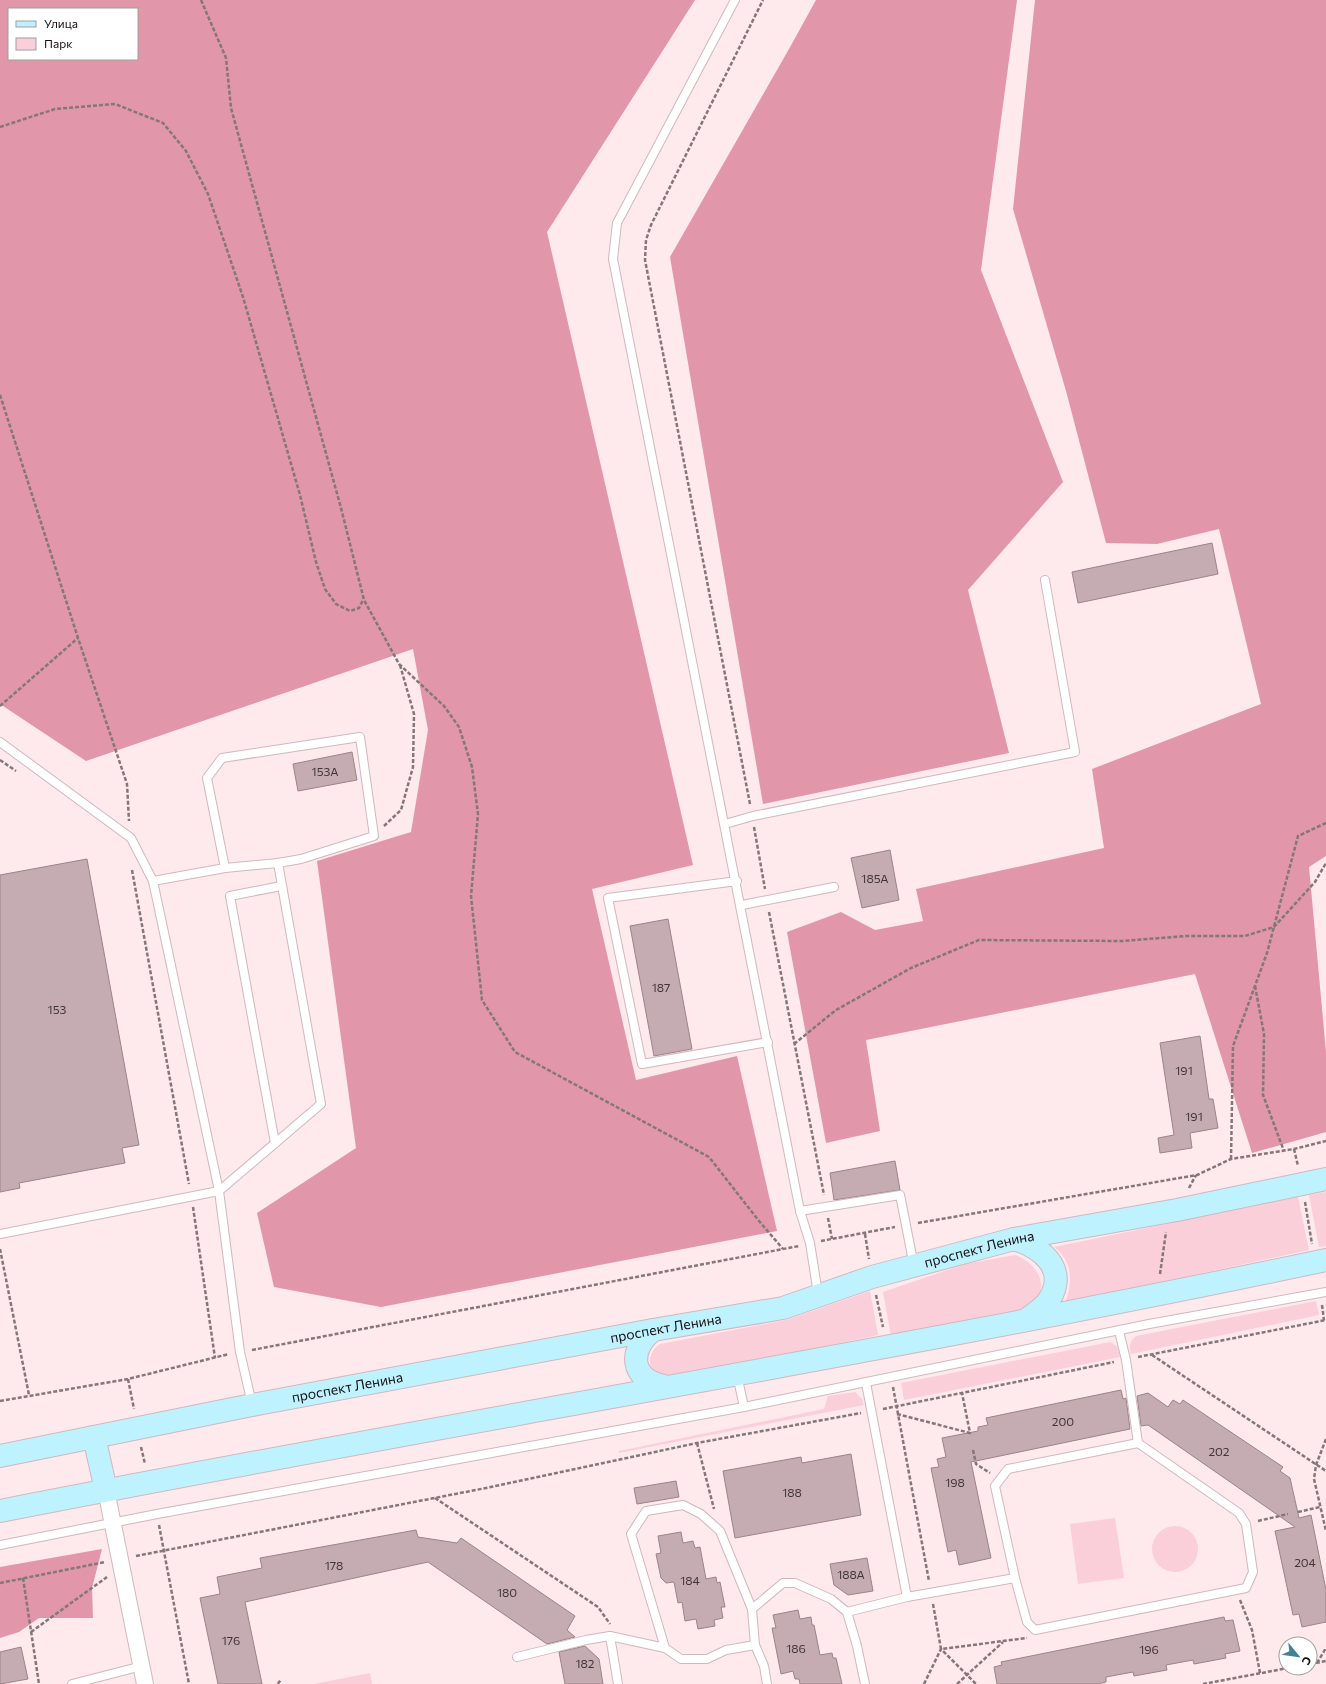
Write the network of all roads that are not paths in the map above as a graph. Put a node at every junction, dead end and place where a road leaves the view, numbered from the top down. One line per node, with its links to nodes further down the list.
1 (735, 0): 4 (lane)
2 (1045, 580): 4 (lane)
3 (0, 742): 7 (lane)
4 (725, 824): 8 (lane)
5 (278, 863): 6 (lane); 6 (lane); 9 (lane)
6 (225, 868): 7 (lane)
7 (154, 881): 15 (lane)
8 (737, 881): 11 (lane); 12 (lane)
9 (282, 886): 13 (lane); 13 (lane)
10 (834, 887): 11 (lane)
11 (742, 905): 12 (lane)
12 (768, 1042): 16 (lane)
13 (275, 1143): 15 (lane)
14 (1326, 1180): 18 (main road, проспект Ленина)
15 (219, 1191): 17 (lane); 29 (lane)
16 (800, 1211): 20 (lane); 22 (lane)
17 (0, 1234)
18 (1014, 1239): 20 (main road, проспект Ленина); 23 (main road)
19 (1321, 1261): 23 (main road)
20 (914, 1267): 22 (main road, проспект Ленина)
21 (1326, 1292): 25 (lane)
22 (818, 1295): 24 (main road, проспект Ленина)
23 (1025, 1321): 26 (main road)
24 (653, 1330): 28 (main road); 29 (main road, проспект Ленина)
25 (1120, 1331): 27 (lane); 32 (lane)
26 (736, 1373): 28 (main road); 30 (lane)
27 (866, 1383): 30 (lane); 39 (lane)
28 (664, 1386): 34 (main road)
29 (252, 1405): 31 (main road, проспект Ленина)
30 (744, 1407): 36 (lane)
31 (94, 1437): 33 (main road, проспект Ленина); 34 (main road)
32 (1138, 1443): 38 (lane); 38 (lane)
33 (0, 1456)
34 (106, 1490): 35 (main road); 36 (street)
35 (0, 1511)
36 (113, 1522): 37 (lane); 46 (street)
37 (0, 1545)
38 (1015, 1578): 39 (lane)
39 (907, 1597): 41 (lane)
40 (752, 1609): 41 (lane); 43 (lane); 44 (lane)
41 (847, 1612): 51 (lane)
42 (610, 1636): 44 (lane); 45 (lane); 49 (lane)
43 (755, 1645): 44 (lane); 50 (lane)
44 (665, 1648)
45 (517, 1657)
46 (142, 1666): 47 (lane); 48 (street)
47 (72, 1684)
48 (146, 1684)
49 (618, 1684)
50 (767, 1684)
51 (865, 1684)

